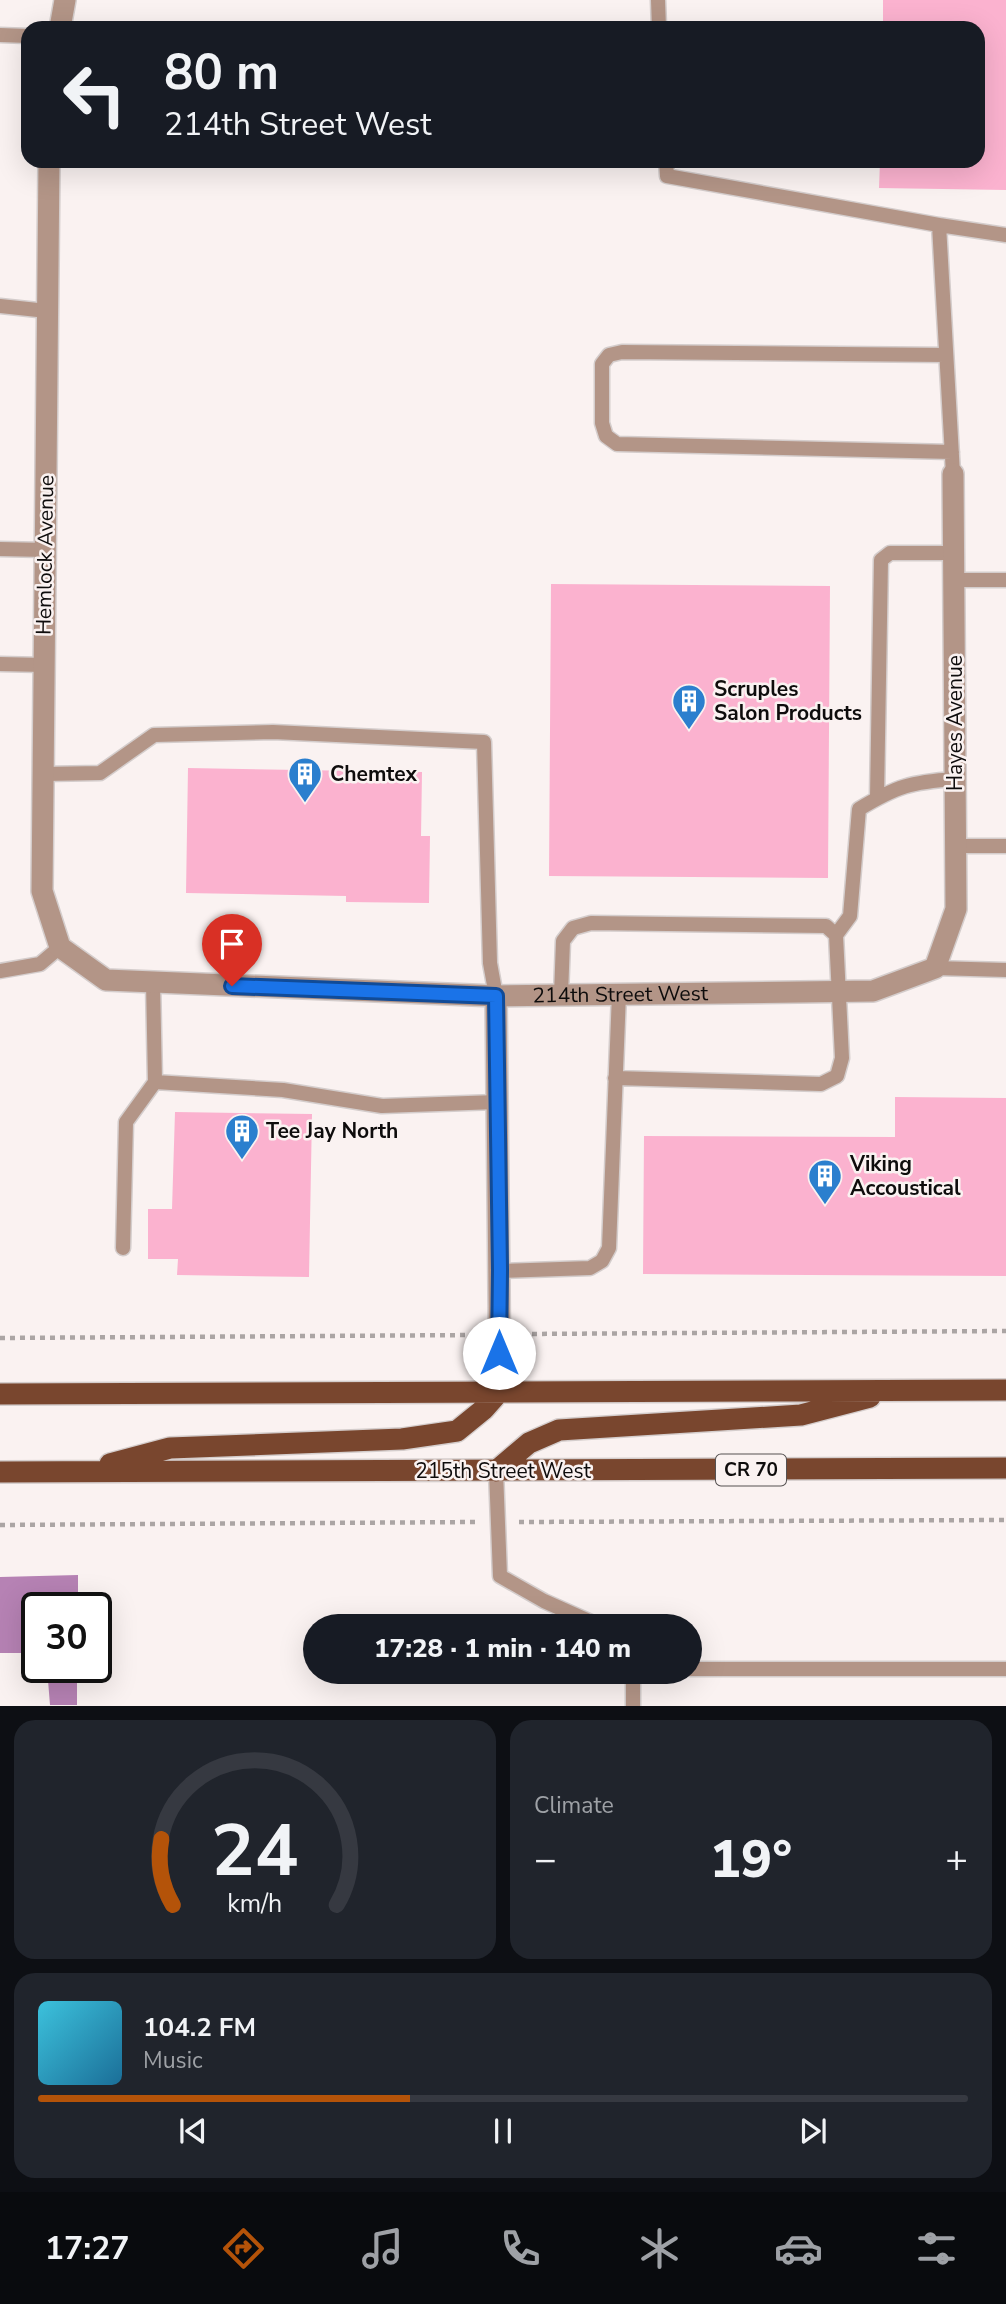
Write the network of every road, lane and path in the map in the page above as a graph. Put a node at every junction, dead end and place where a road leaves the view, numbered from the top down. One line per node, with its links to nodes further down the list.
1 (65, 0): 3 (street)
2 (658, 0): 4 (lane)
3 (61, 21)
4 (659, 21)
5 (0, 35): 6 (lane)
6 (21, 36)
7 (49, 168): 12 (street, Hemlock Avenue)
8 (666, 168): 9 (lane)
9 (939, 225): 10 (lane); 13 (lane)
10 (1006, 235)
11 (0, 306): 12 (lane)
12 (47, 311): 17 (street, Hemlock Avenue)
13 (946, 355): 14 (lane); 14 (lane)
14 (952, 452): 15 (lane)
15 (953, 474): 18 (street, Hayes Avenue)
16 (0, 549): 17 (lane)
17 (45, 550): 22 (street, Hemlock Avenue)
18 (954, 553): 19 (street, Hayes Avenue); 25 (lane)
19 (954, 580): 20 (lane); 24 (street, Hayes Avenue)
20 (1006, 580)
21 (0, 664): 22 (lane)
22 (44, 665): 23 (street, Hemlock Avenue)
23 (43, 774): 29 (street, Hemlock Avenue); 37 (lane)
24 (955, 779): 25 (lane); 26 (street, Hayes Avenue)
25 (877, 798): 28 (lane)
26 (955, 846): 27 (lane); 30 (street, Hayes Avenue)
27 (1006, 846)
28 (836, 935): 34 (lane); 36 (lane)
29 (60, 947): 32 (lane); 33 (street, 214th Street West)
30 (935, 968): 31 (lane); 34 (street, 214th Street West)
31 (1006, 970)
32 (0, 971)
33 (153, 982): 37 (street, 214th Street West); 39 (lane)
34 (839, 991): 35 (street, 214th Street West); 38 (lane)
35 (619, 994): 36 (street, 214th Street West); 38 (lane)
36 (561, 995): 37 (street, 214th Street West)
37 (496, 996): 40 (street)
38 (615, 1078): 42 (lane)
39 (155, 1082): 40 (lane); 41 (lane)
40 (498, 1102): 42 (street)
41 (123, 1248)
42 (500, 1270): 45 (street)
43 (899, 1390): 44 (main road); 45 (main road); 48 (main road)
44 (1006, 1390)
45 (500, 1391): 46 (main road); 50 (main road)
46 (0, 1394)
47 (1006, 1468): 48 (main road, 215th Street West / CR 70)
48 (496, 1471): 50 (main road, 215th Street West / CR 70); 51 (lane)
49 (0, 1472): 50 (main road, 215th Street West / CR 70)
50 (78, 1472)
51 (573, 1614)
52 (702, 1670): 53 (lane)
53 (1005, 1670)
54 (633, 1684): 55 (lane)
55 (633, 1706)

